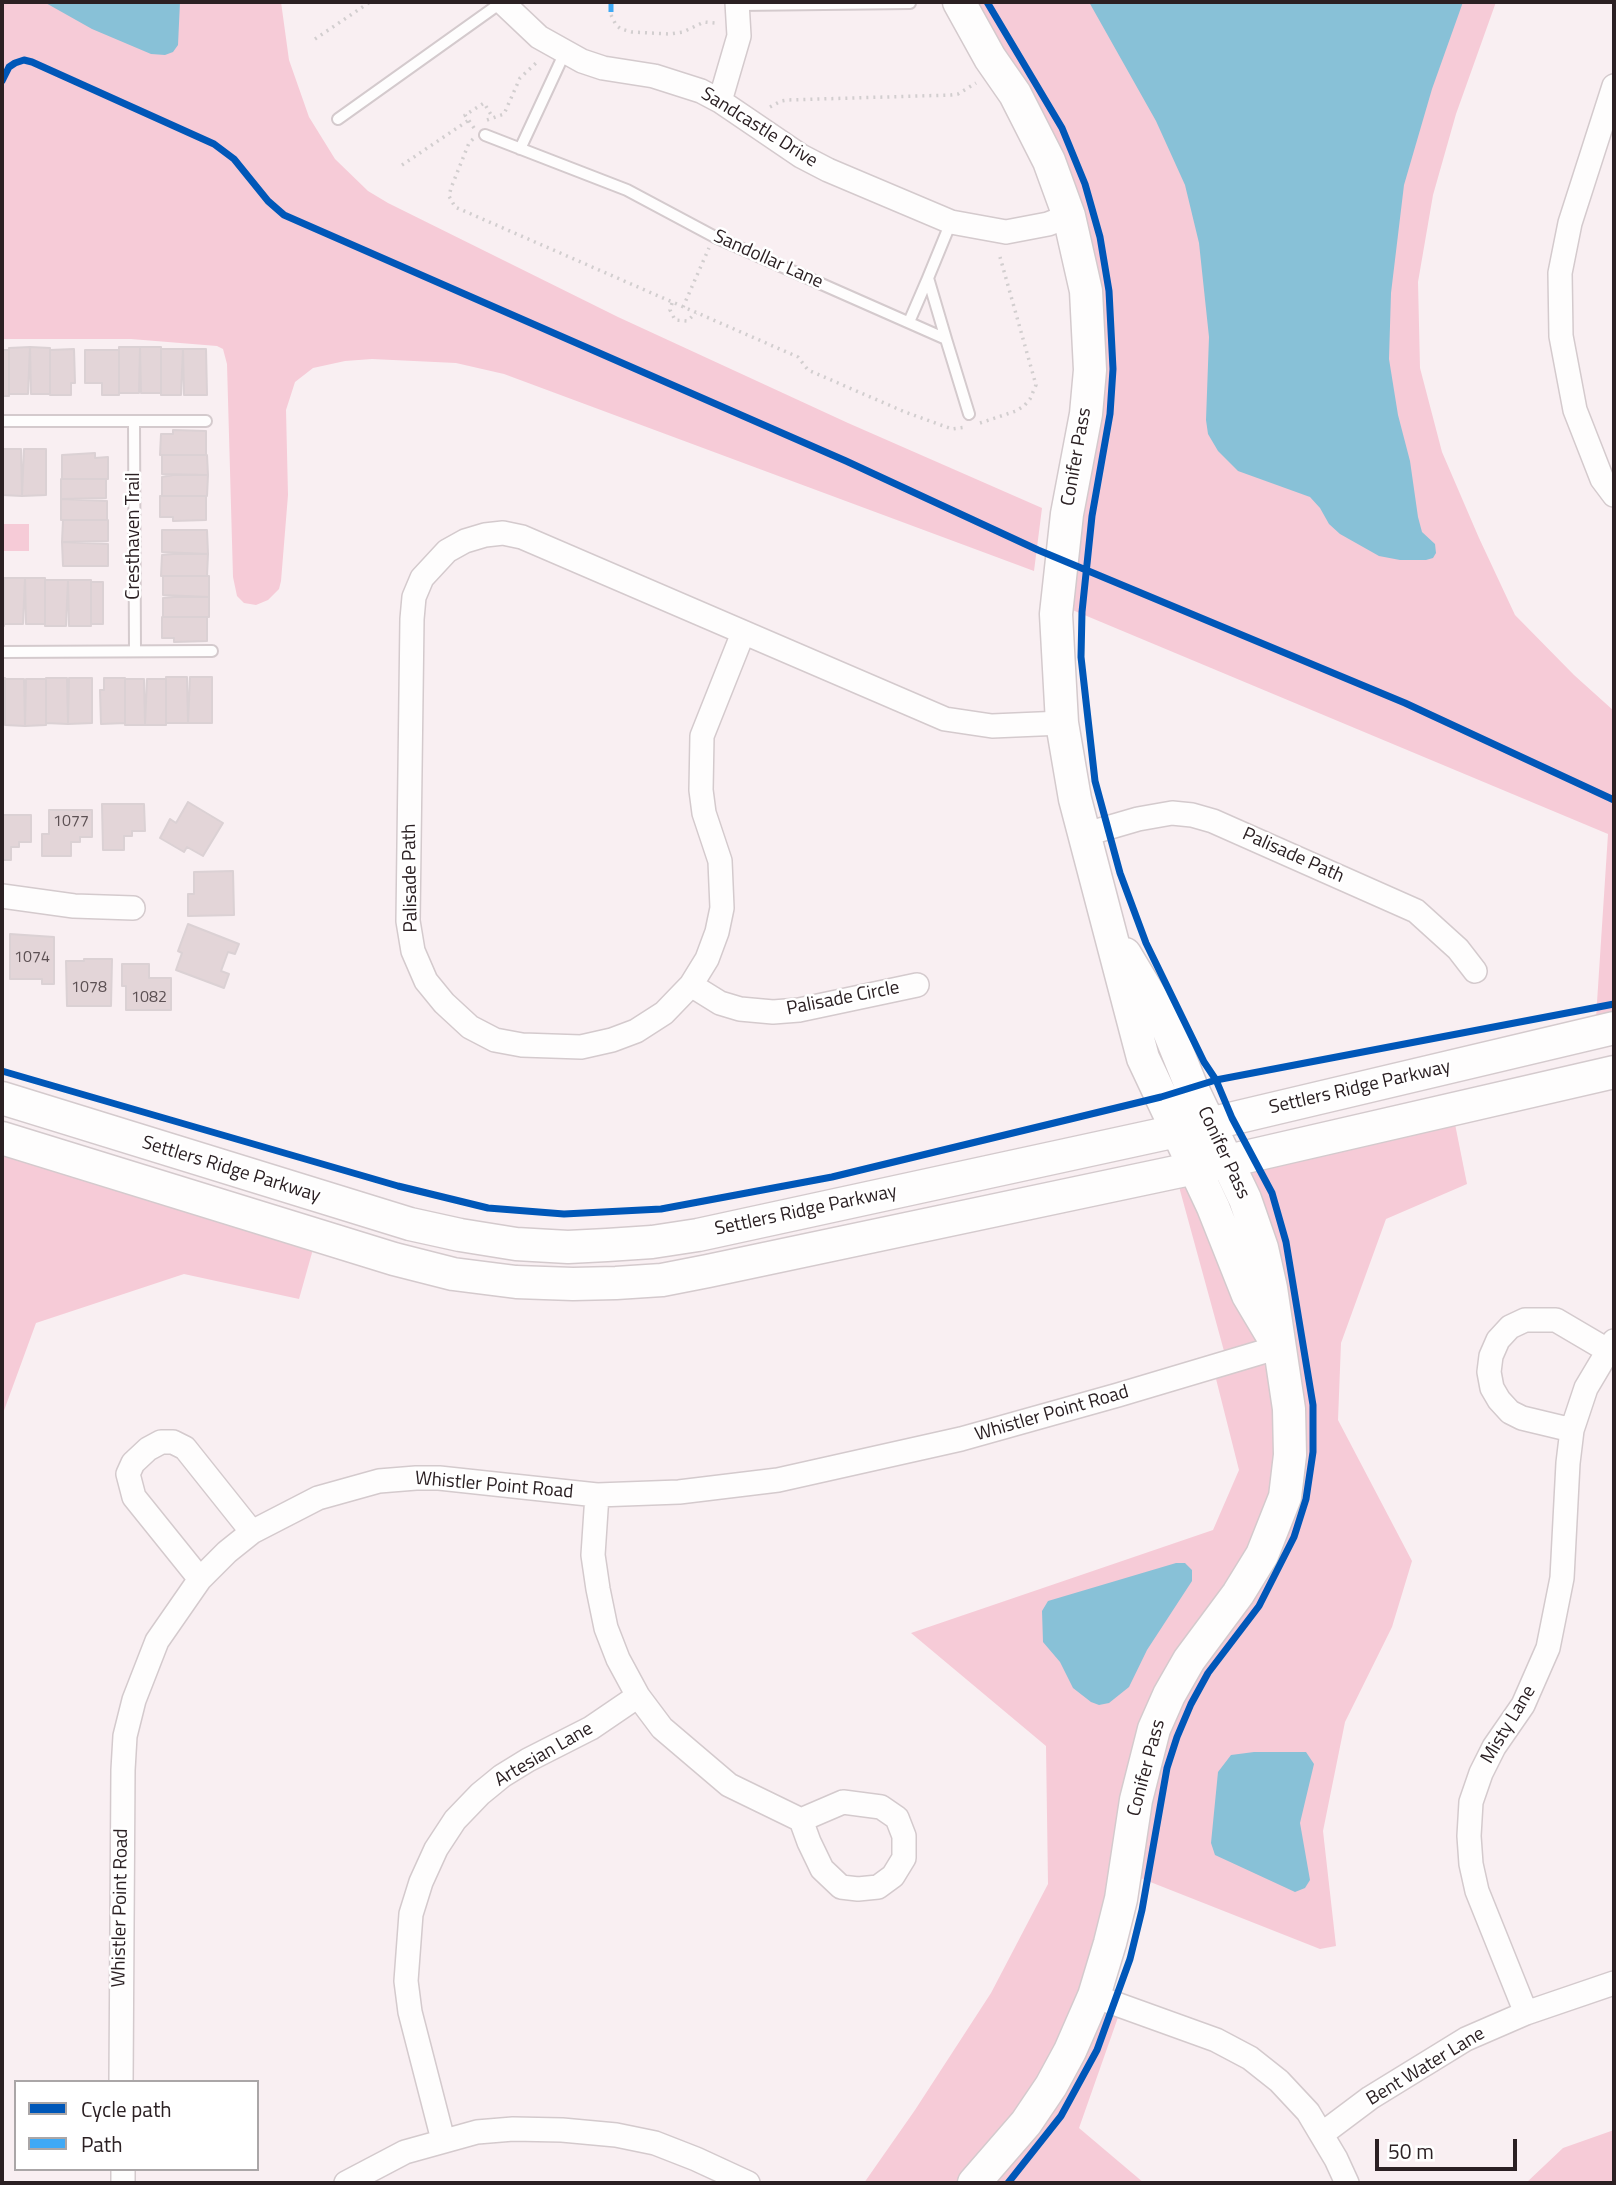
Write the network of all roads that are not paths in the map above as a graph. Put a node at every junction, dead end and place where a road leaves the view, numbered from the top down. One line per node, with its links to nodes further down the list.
1 (502, 2): 5 (street, Sandcastle Drive); 8 (lane)
2 (959, 2): 11 (street, Conifer Pass)
3 (910, 3): 4 (lane)
4 (737, 4): 7 (street)
5 (565, 52): 7 (street, Sandcastle Drive); 10 (lane)
6 (1614, 86): 20 (street)
7 (720, 101): 12 (street, Sandcastle Drive)
8 (338, 119)
9 (481, 134): 10 (lane, Sandollar Lane)
10 (520, 149): 14 (lane, Sandollar Lane)
11 (1069, 216): 12 (street, Sandcastle Drive); 25 (street, Conifer Pass)
12 (951, 222): 13 (lane)
13 (928, 278): 14 (lane); 15 (lane)
14 (909, 322): 15 (lane, Sandollar Lane)
15 (946, 339): 16 (lane)
16 (969, 414)
17 (2, 421): 18 (lane)
18 (134, 421): 19 (lane); 22 (lane, Cresthaven Trail)
19 (206, 421)
20 (1614, 495)
21 (743, 633): 25 (street, Palisade Path); 31 (street, Palisade Path); 31 (street, Palisade Path)
22 (135, 651): 23 (lane); 24 (lane)
23 (212, 651)
24 (2, 652)
25 (1062, 723): 26 (street, Conifer Pass)
26 (1083, 835): 29 (street, Conifer Pass); 30 (street, Palisade Path)
27 (2, 896): 28 (street)
28 (133, 908)
29 (1112, 935): 36 (street, Conifer Pass); 37 (street, Conifer Pass)
30 (1475, 971)
31 (691, 985): 32 (street, Palisade Circle)
32 (917, 985)
33 (1614, 1028): 36 (street, Settlers Ridge Parkway)
34 (1614, 1072): 39 (street, Settlers Ridge Parkway)
35 (2, 1098): 37 (street, Settlers Ridge Parkway)
36 (1209, 1124): 37 (street, Settlers Ridge Parkway); 39 (street, Conifer Pass)
37 (1177, 1130): 40 (street, Conifer Pass)
38 (2, 1139): 40 (street, Settlers Ridge Parkway)
39 (1228, 1161): 40 (street, Settlers Ridge Parkway); 42 (street, Conifer Pass)
40 (1194, 1168): 42 (street, Conifer Pass)
41 (1611, 1346): 43 (street, Misty Lane); 43 (street, Misty Lane)
42 (1279, 1347): 44 (street, Whistler Point Road); 50 (street, Conifer Pass)
43 (1572, 1430): 51 (street, Misty Lane)
44 (597, 1494): 45 (street, Whistler Point Road); 47 (street)
45 (252, 1532): 46 (street, Whistler Point Road); 46 (street)
46 (200, 1579): 52 (street, Whistler Point Road)
47 (638, 1696): 48 (street); 54 (street, Artesian Lane)
48 (801, 1820): 48 (street)
49 (1614, 1983): 51 (street, Bent Water Lane)
50 (1094, 1996): 53 (street); 57 (street, Conifer Pass)
51 (1526, 2013): 53 (street, Bent Water Lane)
52 (121, 2080)
53 (1322, 2134): 58 (street)
54 (443, 2140): 55 (street); 56 (street)
55 (346, 2183)
56 (747, 2183)
57 (974, 2183)
58 (1348, 2183)

